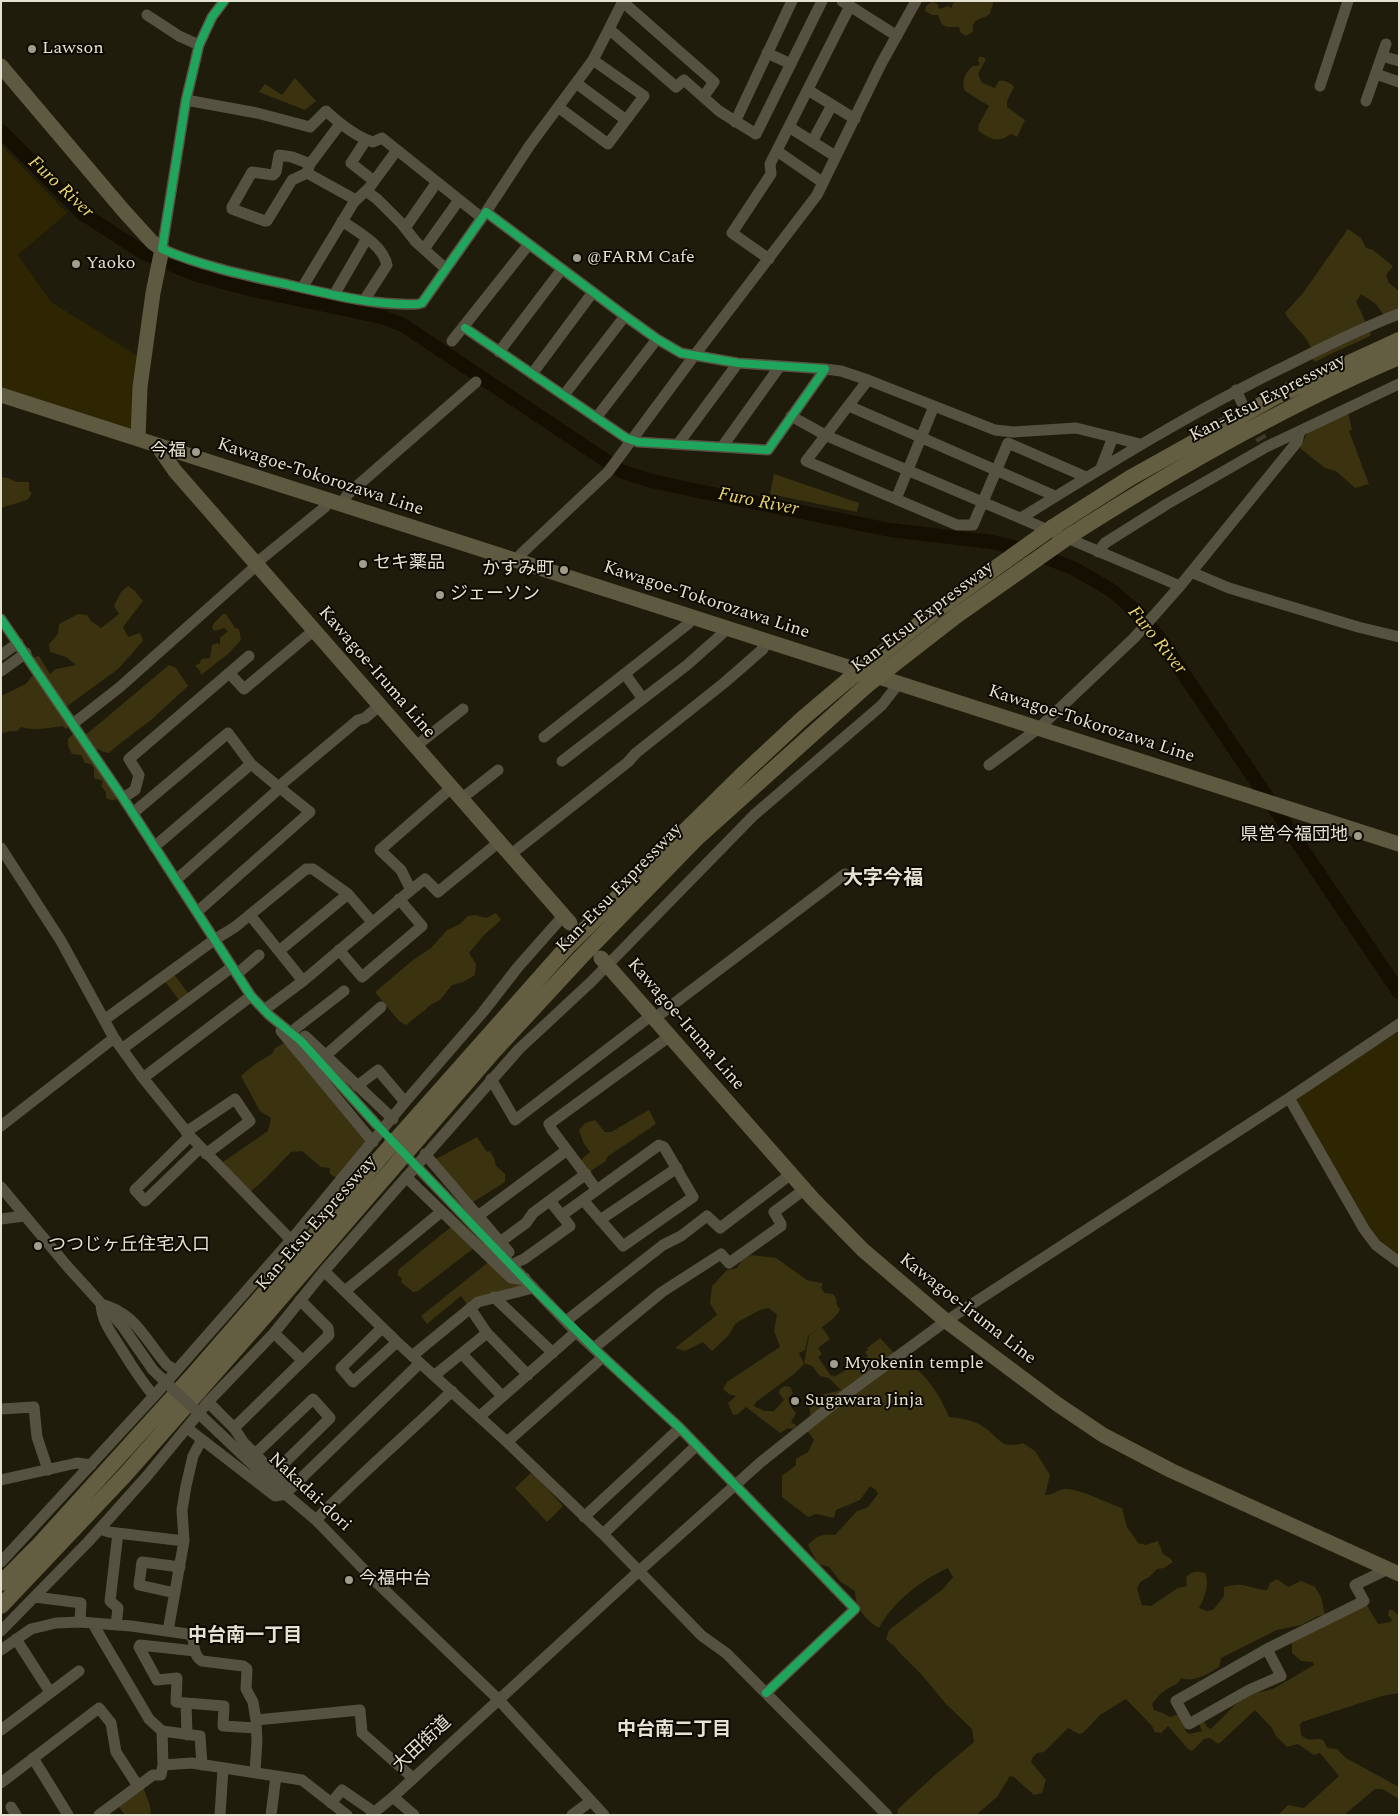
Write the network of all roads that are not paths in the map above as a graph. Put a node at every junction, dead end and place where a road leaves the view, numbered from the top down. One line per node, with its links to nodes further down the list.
1 (224, 1): 12 (street)
2 (792, 1): 13 (street)
3 (822, 1): 17 (street)
4 (916, 1): 10 (street)
5 (1348, 1): 22 (street)
6 (623, 2): 9 (street); 24 (street)
7 (846, 4): 10 (street); 23 (street)
8 (147, 15): 12 (street)
9 (609, 29): 15 (street); 24 (street)
10 (897, 36): 29 (street)
11 (1386, 44): 14 (street)
12 (199, 45): 25 (street)
13 (767, 53): 17 (street); 31 (street)
14 (1382, 56): 16 (street); 19 (street)
15 (593, 60): 21 (street); 30 (street)
16 (1399, 61)
17 (791, 64): 31 (street)
18 (1, 66): 52 (main road)
19 (1376, 74): 20 (street); 26 (street)
20 (1399, 82)
21 (576, 83): 28 (street); 30 (street)
22 (1320, 86)
23 (808, 90): 27 (street); 33 (street)
24 (704, 96): 31 (street)
25 (186, 100): 32 (street); 52 (street)
26 (1366, 101)
27 (832, 105): 29 (street); 35 (street)
28 (558, 107): 30 (street); 46 (street)
29 (855, 119): 38 (street)
30 (626, 120)
31 (735, 122)
32 (340, 124): 34 (street); 39 (street)
33 (789, 127): 35 (street); 37 (street)
34 (366, 140): 36 (street); 40 (street)
35 (812, 142): 38 (street)
36 (397, 150): 40 (street); 41 (street)
37 (777, 151): 42 (street); 53 (street)
38 (835, 156): 42 (street)
39 (308, 169): 39 (street); 44 (street)
40 (374, 181): 43 (street)
41 (437, 182): 45 (street); 48 (street)
42 (822, 182): 53 (street)
43 (366, 191): 44 (street); 48 (street)
44 (356, 200): 47 (street)
45 (459, 200): 46 (street); 51 (street)
46 (484, 215): 50 (street); 54 (street)
47 (342, 222): 49 (street); 56 (street)
48 (405, 228): 51 (street)
49 (367, 238): 58 (street); 59 (street)
50 (529, 244): 55 (street); 62 (street)
51 (424, 249): 54 (street)
52 (162, 250): 56 (street); 89 (main road)
53 (769, 259): 67 (street)
54 (446, 269): 59 (street)
55 (562, 269): 57 (street); 66 (street)
56 (302, 288): 58 (street)
57 (593, 292): 61 (street); 72 (street)
58 (334, 295): 59 (street)
59 (365, 300)
60 (1399, 314): 76 (street)
61 (625, 316): 63 (street); 78 (street)
62 (465, 328): 65 (street); 66 (street)
63 (657, 339): 67 (street); 83 (street)
64 (1399, 340): 258 (highway, Kan-Etsu Expressway, bridge)
65 (452, 342)
66 (499, 352): 72 (street)
67 (694, 356): 69 (street); 90 (street)
68 (1399, 357): 261 (highway, Kan-Etsu Expressway, bridge)
69 (738, 363): 70 (street); 92 (street)
70 (780, 366): 71 (street); 95 (street)
71 (826, 369): 73 (street); 82 (street)
72 (532, 374): 78 (street)
73 (868, 380): 80 (street); 81 (street)
74 (476, 382): 102 (street)
75 (1399, 384): 84 (street)
76 (1236, 390): 79 (street); 93 (street)
77 (1, 395): 89 (main road, Kawagoe-Tokorozawa Line)
78 (564, 395): 83 (street)
79 (1242, 403)
80 (849, 406): 86 (street); 87 (street)
81 (934, 406): 85 (street); 87 (street)
82 (791, 416): 86 (street); 95 (street)
83 (596, 418): 90 (street)
84 (1300, 431): 105 (street); 108 (street)
85 (1013, 432): 88 (street); 91 (street)
86 (827, 436): 97 (street); 101 (street)
87 (921, 437): 97 (street); 98 (street)
88 (1113, 437): 93 (street); 96 (street)
89 (138, 438): 94 (main road, Kawagoe-Tokorozawa Line)
90 (631, 440): 92 (street); 106 (street)
91 (1008, 443): 98 (street); 99 (street)
92 (678, 444): 95 (street)
93 (1140, 444): 96 (street)
94 (157, 445): 102 (main road, Kawagoe-Tokorozawa Line); 107 (main road, Kawagoe-Iruma Line)
95 (722, 447)
96 (1101, 468): 99 (street)
97 (907, 470): 101 (street); 103 (street)
98 (996, 470): 100 (street); 103 (street)
99 (1086, 477): 100 (street)
100 (1056, 496): 104 (street)
101 (896, 498): 103 (street)
102 (335, 502): 106 (main road, Kawagoe-Tokorozawa Line); 107 (street)
103 (982, 503): 104 (street)
104 (1020, 518): 105 (street)
105 (1098, 552): 109 (street)
106 (517, 560): 110 (main road, Kawagoe-Tokorozawa Line)
107 (256, 565): 113 (main road, Kawagoe-Iruma Line); 127 (street)
108 (1191, 572): 109 (street); 114 (street)
109 (1180, 586): 128 (street)
110 (693, 617): 112 (main road, Kawagoe-Tokorozawa Line); 122 (street)
111 (1, 619): 116 (street)
112 (724, 627): 115 (main road, Kawagoe-Tokorozawa Line); 124 (street)
113 (313, 630): 121 (street); 125 (main road, Kawagoe-Iruma Line)
114 (1399, 637)
115 (767, 640): 123 (main road, Kawagoe-Tokorozawa Line); 143 (street)
116 (18, 643): 117 (street); 118 (street)
117 (26, 653): 120 (street); 127 (street)
118 (1, 655)
119 (250, 656): 121 (street)
120 (3, 667)
121 (230, 674): 137 (street)
122 (625, 674): 124 (street); 129 (street)
123 (899, 683): 128 (main road, Kawagoe-Tokorozawa Line); 157 (street)
124 (643, 699): 131 (street)
125 (379, 706): 130 (main road, Kawagoe-Iruma Line); 135 (street)
126 (463, 709): 130 (street)
127 (74, 723): 137 (street)
128 (1039, 728): 133 (street); 140 (main road, Kawagoe-Tokorozawa Line)
129 (544, 737)
130 (416, 746): 136 (main road, Kawagoe-Iruma Line)
131 (562, 761)
132 (251, 764): 135 (street); 138 (street); 141 (street)
133 (989, 765)
134 (498, 770): 136 (street)
135 (280, 788): 145 (street); 149 (street)
136 (456, 794): 139 (main road, Kawagoe-Iruma Line); 146 (street)
137 (123, 798): 138 (street)
138 (133, 813): 141 (street)
139 (499, 842): 143 (main road, Kawagoe-Iruma Line); 146 (street)
140 (1399, 844)
141 (154, 847): 145 (street)
142 (1, 848): 165 (street)
143 (510, 855): 151 (main road, Kawagoe-Iruma Line)
144 (845, 874): 164 (street)
145 (176, 880): 149 (street)
146 (411, 890): 148 (street)
147 (348, 894): 150 (street); 152 (street); 155 (street)
148 (399, 899): 152 (street); 154 (street)
149 (197, 912): 153 (street)
150 (250, 915): 153 (street); 155 (street)
151 (567, 919): 177 (street)
152 (372, 922): 154 (street)
153 (214, 940): 158 (street); 165 (street)
154 (339, 950): 159 (street)
155 (280, 951): 159 (street)
156 (259, 954): 158 (street)
157 (604, 962): 164 (main road, Kawagoe-Iruma Line); 174 (street)
158 (234, 970): 161 (street); 171 (street)
159 (303, 981): 163 (street)
160 (344, 991): 168 (street)
161 (251, 996): 163 (street); 173 (street)
162 (381, 1006): 172 (street)
163 (264, 1010): 166 (street)
164 (653, 1016): 169 (main road, Kawagoe-Iruma Line); 174 (street)
165 (104, 1020): 170 (street)
166 (277, 1023): 168 (street); 179 (street); 182 (street)
167 (1399, 1024): 176 (street, 大田街道)
168 (296, 1028): 172 (street)
169 (670, 1036): 183 (street); 189 (main road, Kawagoe-Iruma Line)
170 (114, 1038): 171 (street); 180 (street)
171 (122, 1049): 173 (street)
172 (326, 1055): 175 (street)
173 (143, 1078): 181 (street)
174 (491, 1079): 185 (street)
175 (357, 1086): 177 (street); 178 (street)
176 (1289, 1098): 205 (street); 214 (street, 大田街道)
177 (405, 1102): 178 (street)
178 (392, 1119): 182 (street)
179 (376, 1124)
180 (1, 1126)
181 (188, 1134): 184 (street); 184 (street); 184 (street)
182 (373, 1142): 202 (street)
183 (567, 1150): 188 (street); 199 (street)
184 (203, 1151): 202 (street)
185 (426, 1154): 190 (street); 199 (street)
186 (677, 1168): 193 (street); 201 (street); 201 (street)
187 (419, 1169): 207 (street)
188 (586, 1174): 193 (street); 195 (street)
189 (791, 1174): 192 (main road, Kawagoe-Iruma Line); 213 (street)
190 (406, 1177): 196 (street); 206 (street)
191 (1, 1187): 198 (street, Nakadai-dori)
192 (805, 1189): 214 (main road, Kawagoe-Iruma Line); 220 (street)
193 (597, 1190): 194 (street)
194 (583, 1200): 197 (street); 201 (street)
195 (550, 1201): 197 (street); 203 (street)
196 (441, 1212): 207 (street); 208 (street)
197 (562, 1215): 204 (street)
198 (24, 1216): 200 (street); 211 (street, Nakadai-dori)
199 (478, 1216): 203 (street)
200 (1, 1219)
201 (600, 1220)
202 (291, 1240): 226 (street)
203 (500, 1242): 204 (street)
204 (518, 1262): 207 (street)
205 (1399, 1262)
206 (324, 1271): 208 (street); 210 (street)
207 (529, 1284): 209 (street); 213 (street)
208 (345, 1291): 215 (street)
209 (494, 1297): 212 (street); 221 (street)
210 (300, 1300): 216 (street); 225 (street)
211 (105, 1308): 226 (street); 230 (street); 244 (street, Nakadai-dori, bridge)
212 (470, 1308): 218 (street); 224 (street)
213 (566, 1321): 217 (street)
214 (946, 1321): 246 (street, 大田街道); 257 (main road, Kawagoe-Iruma Line)
215 (382, 1328): 219 (street); 219 (street)
216 (274, 1332): 225 (street); 232 (street)
217 (576, 1332): 220 (street); 221 (street)
218 (487, 1333): 222 (street); 228 (street)
219 (397, 1342): 224 (street)
220 (594, 1348): 223 (street)
221 (553, 1353): 228 (street)
222 (462, 1354): 227 (street); 231 (street)
223 (603, 1357): 237 (street); 239 (street)
224 (416, 1359): 227 (street); 247 (street)
225 (303, 1361): 236 (street)
226 (176, 1370): 230 (street)
227 (435, 1375): 229 (street)
228 (528, 1375): 231 (street)
229 (452, 1391): 234 (street); 249 (street)
230 (154, 1396): 242 (street)
231 (502, 1396): 234 (street)
232 (208, 1402): 235 (street); 236 (street)
233 (1, 1410): 243 (street)
234 (479, 1417): 239 (street)
235 (187, 1428): 238 (street); 250 (street)
236 (234, 1428): 241 (street)
237 (680, 1428): 240 (street); 248 (street)
238 (201, 1441): 247 (street); 253 (street)
239 (507, 1442): 248 (street)
240 (696, 1446): 246 (street); 252 (street)
241 (255, 1454): 244 (street); 244 (street)
242 (92, 1465): 243 (street); 254 (street)
243 (48, 1470): 245 (street)
244 (272, 1477): 247 (street, Nakadai-dori)
245 (1, 1480)
246 (736, 1485): 256 (street, 大田街道); 273 (street)
247 (287, 1492): 249 (street, Nakadai-dori)
248 (584, 1517): 252 (street)
249 (316, 1520): 274 (street, Nakadai-dori)
250 (100, 1528): 251 (street); 260 (street)
251 (118, 1533): 253 (street); 264 (street)
252 (603, 1534): 256 (street)
253 (184, 1541): 255 (street)
254 (3, 1556)
255 (180, 1567): 259 (street); 259 (street)
256 (639, 1571): 273 (street); 274 (street, 大田街道)
257 (1393, 1571): 268 (street)
258 (1, 1583)
259 (175, 1593): 266 (street)
260 (34, 1597): 262 (street); 265 (street)
261 (1, 1606)
262 (80, 1622): 263 (street); 267 (street)
263 (93, 1624): 264 (street); 278 (street)
264 (116, 1625): 266 (street)
265 (1, 1631)
266 (168, 1631): 270 (street)
267 (16, 1639): 269 (street); 272 (street)
268 (1267, 1648): 268 (street)
269 (1, 1650)
270 (195, 1651): 275 (street); 276 (street)
271 (79, 1671): 272 (street)
272 (50, 1692): 277 (street)
273 (766, 1693): 301 (street)
274 (498, 1699): 286 (street, 大田街道); 290 (street, Nakadai-dori)
275 (186, 1703): 276 (street); 279 (street)
276 (256, 1724): 284 (street); 286 (street)
277 (1, 1730)
278 (162, 1731): 279 (street); 281 (street)
279 (187, 1735): 282 (street)
280 (33, 1758): 287 (street); 288 (street); 294 (street)
281 (163, 1765): 282 (street); 288 (street)
282 (202, 1765): 283 (street)
283 (223, 1769): 284 (street); 295 (street)
284 (255, 1772): 285 (street)
285 (276, 1776): 291 (street); 296 (street)
286 (413, 1778): 289 (street, 大田街道)
287 (1, 1783)
288 (138, 1786): 292 (street)
289 (393, 1797): 293 (street, 大田街道); 298 (street)
290 (592, 1801): 299 (street); 300 (street, Nakadai-dori)
291 (331, 1803): 293 (street); 297 (street)
292 (106, 1813)
293 (372, 1814)
294 (68, 1815)
295 (220, 1815)
296 (271, 1815)
297 (347, 1815)
298 (414, 1815)
299 (572, 1815)
300 (604, 1815)
301 (887, 1815)

